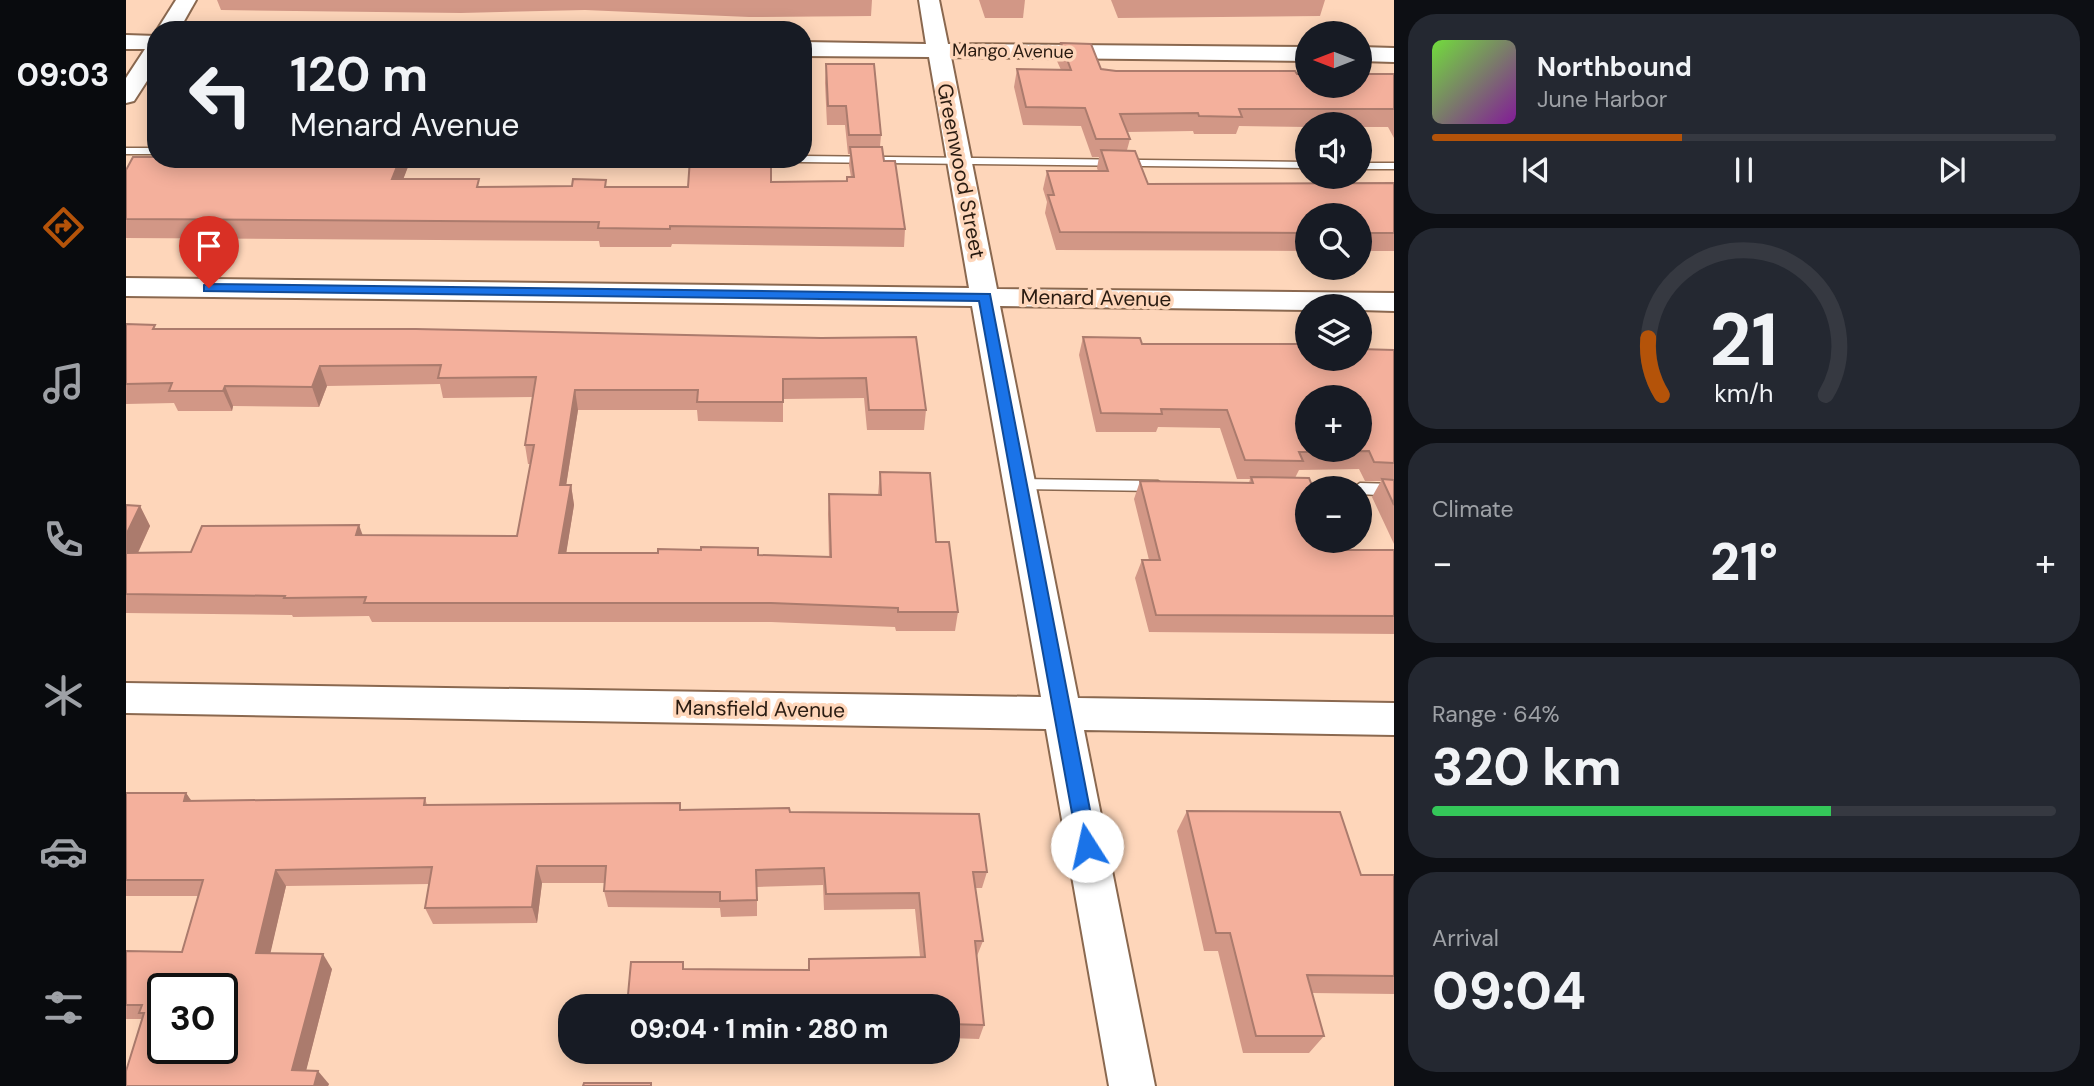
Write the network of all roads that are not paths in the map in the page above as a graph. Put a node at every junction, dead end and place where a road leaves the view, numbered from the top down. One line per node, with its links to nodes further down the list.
1 (186, 0): 3 (street)
2 (929, 0): 7 (street, Greenwood Street)
3 (173, 21)
4 (126, 42): 5 (street)
5 (147, 43)
6 (812, 49): 7 (street, Mango Avenue)
7 (938, 50): 8 (street, Mango Avenue); 16 (street, Greenwood Street)
8 (1295, 54)
9 (1372, 54): 10 (street)
10 (1394, 55)
11 (147, 63): 12 (street)
12 (126, 96)
13 (126, 151): 14 (lane)
14 (147, 151)
15 (812, 159): 16 (lane)
16 (960, 161): 17 (lane); 21 (street, Greenwood Street)
17 (1295, 165)
18 (1372, 166): 19 (lane)
19 (1394, 166)
20 (126, 287): 21 (street, Menard Avenue)
21 (985, 297): 22 (street, Menard Avenue); 23 (street, Greenwood Street)
22 (1394, 302)
23 (1020, 484): 24 (lane); 28 (street, Greenwood Street)
24 (1170, 486)
25 (1372, 489): 26 (lane)
26 (1394, 490)
27 (126, 698): 28 (street, Mansfield Avenue)
28 (1063, 713): 29 (street, Mansfield Avenue); 30 (street, Greenwood Street)
29 (1394, 719)
30 (1132, 1086)

